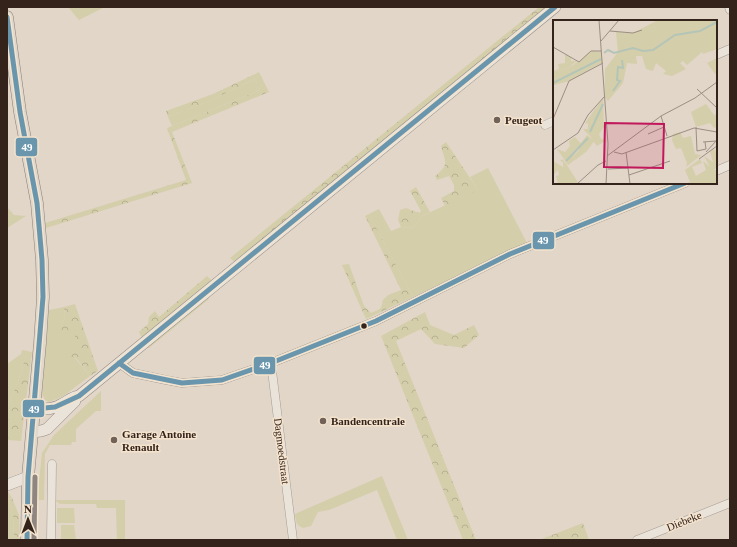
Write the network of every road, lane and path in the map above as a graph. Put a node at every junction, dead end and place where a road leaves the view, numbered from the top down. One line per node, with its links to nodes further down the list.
1 (556, 7): 10 (main road)
2 (7, 18): 13 (main road)
3 (730, 49): 4 (street)
4 (717, 55)
5 (553, 121): 6 (street)
6 (545, 125)
7 (730, 165): 8 (street)
8 (717, 171)
9 (683, 184): 11 (street)
10 (119, 363): 11 (street); 12 (main road)
11 (271, 363): 21 (street, Dagmoedstraat)
12 (79, 396): 13 (main road); 14 (main road)
13 (34, 409): 14 (main road)
14 (32, 432): 16 (main road)
15 (52, 464): 20 (street)
16 (28, 477): 17 (main road); 19 (main road)
17 (7, 485)
18 (730, 503): 22 (street, Diebeke)
19 (26, 540)
20 (52, 540)
21 (293, 540)
22 (637, 540)

